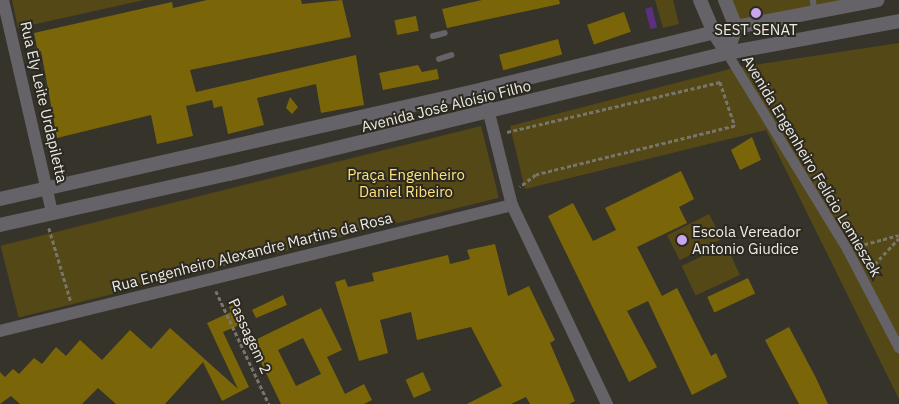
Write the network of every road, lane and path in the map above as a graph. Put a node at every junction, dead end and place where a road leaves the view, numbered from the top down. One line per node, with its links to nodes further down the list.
1 (3, 0): 18 (street, Rua Ely Leite Urdapiletta)
2 (700, 0): 9 (street)
3 (725, 0): 7 (street)
4 (877, 0): 5 (street, Avenida José Aloísio Filho)
5 (813, 6): 7 (street, Avenida José Aloísio Filho)
6 (899, 21): 11 (street, Avenida José Aloísio Filho)
7 (736, 28): 9 (street, Avenida José Aloísio Filho); 11 (street)
8 (446, 33): 10 (lane)
9 (714, 33): 11 (street); 14 (street, Avenida José Aloísio Filho)
10 (433, 36)
11 (727, 53): 15 (street, Avenida José Aloísio Filho); 24 (street, Avenida Engenheiro Felício Lemieszek)
12 (451, 54): 13 (lane)
13 (439, 59)
14 (483, 89): 15 (street); 18 (street, Avenida José Aloísio Filho)
15 (490, 112): 20 (street); 21 (street, Avenida José Aloísio Filho)
16 (504, 133): 17 (path)
17 (515, 180)
18 (47, 188): 19 (street, Avenida José Aloísio Filho); 21 (street, Rua Ely Leite Urdapiletta)
19 (0, 199)
20 (512, 205): 26 (street, Rua Engenheiro Alexandre Martins da Rosa); 31 (street)
21 (50, 217): 22 (street, Avenida José Aloísio Filho); 27 (path)
22 (0, 225)
23 (899, 237): 24 (path); 25 (path)
24 (847, 249): 25 (street, Avenida Engenheiro Felício Lemieszek)
25 (862, 277): 29 (street, Avenida Engenheiro Felício Lemieszek)
26 (210, 278): 27 (street, Rua Engenheiro Alexandre Martins da Rosa); 30 (path, Passagem 2)
27 (74, 312): 28 (street, Rua Engenheiro Alexandre Martins da Rosa)
28 (0, 331)
29 (899, 348)
30 (269, 404)
31 (607, 404)

